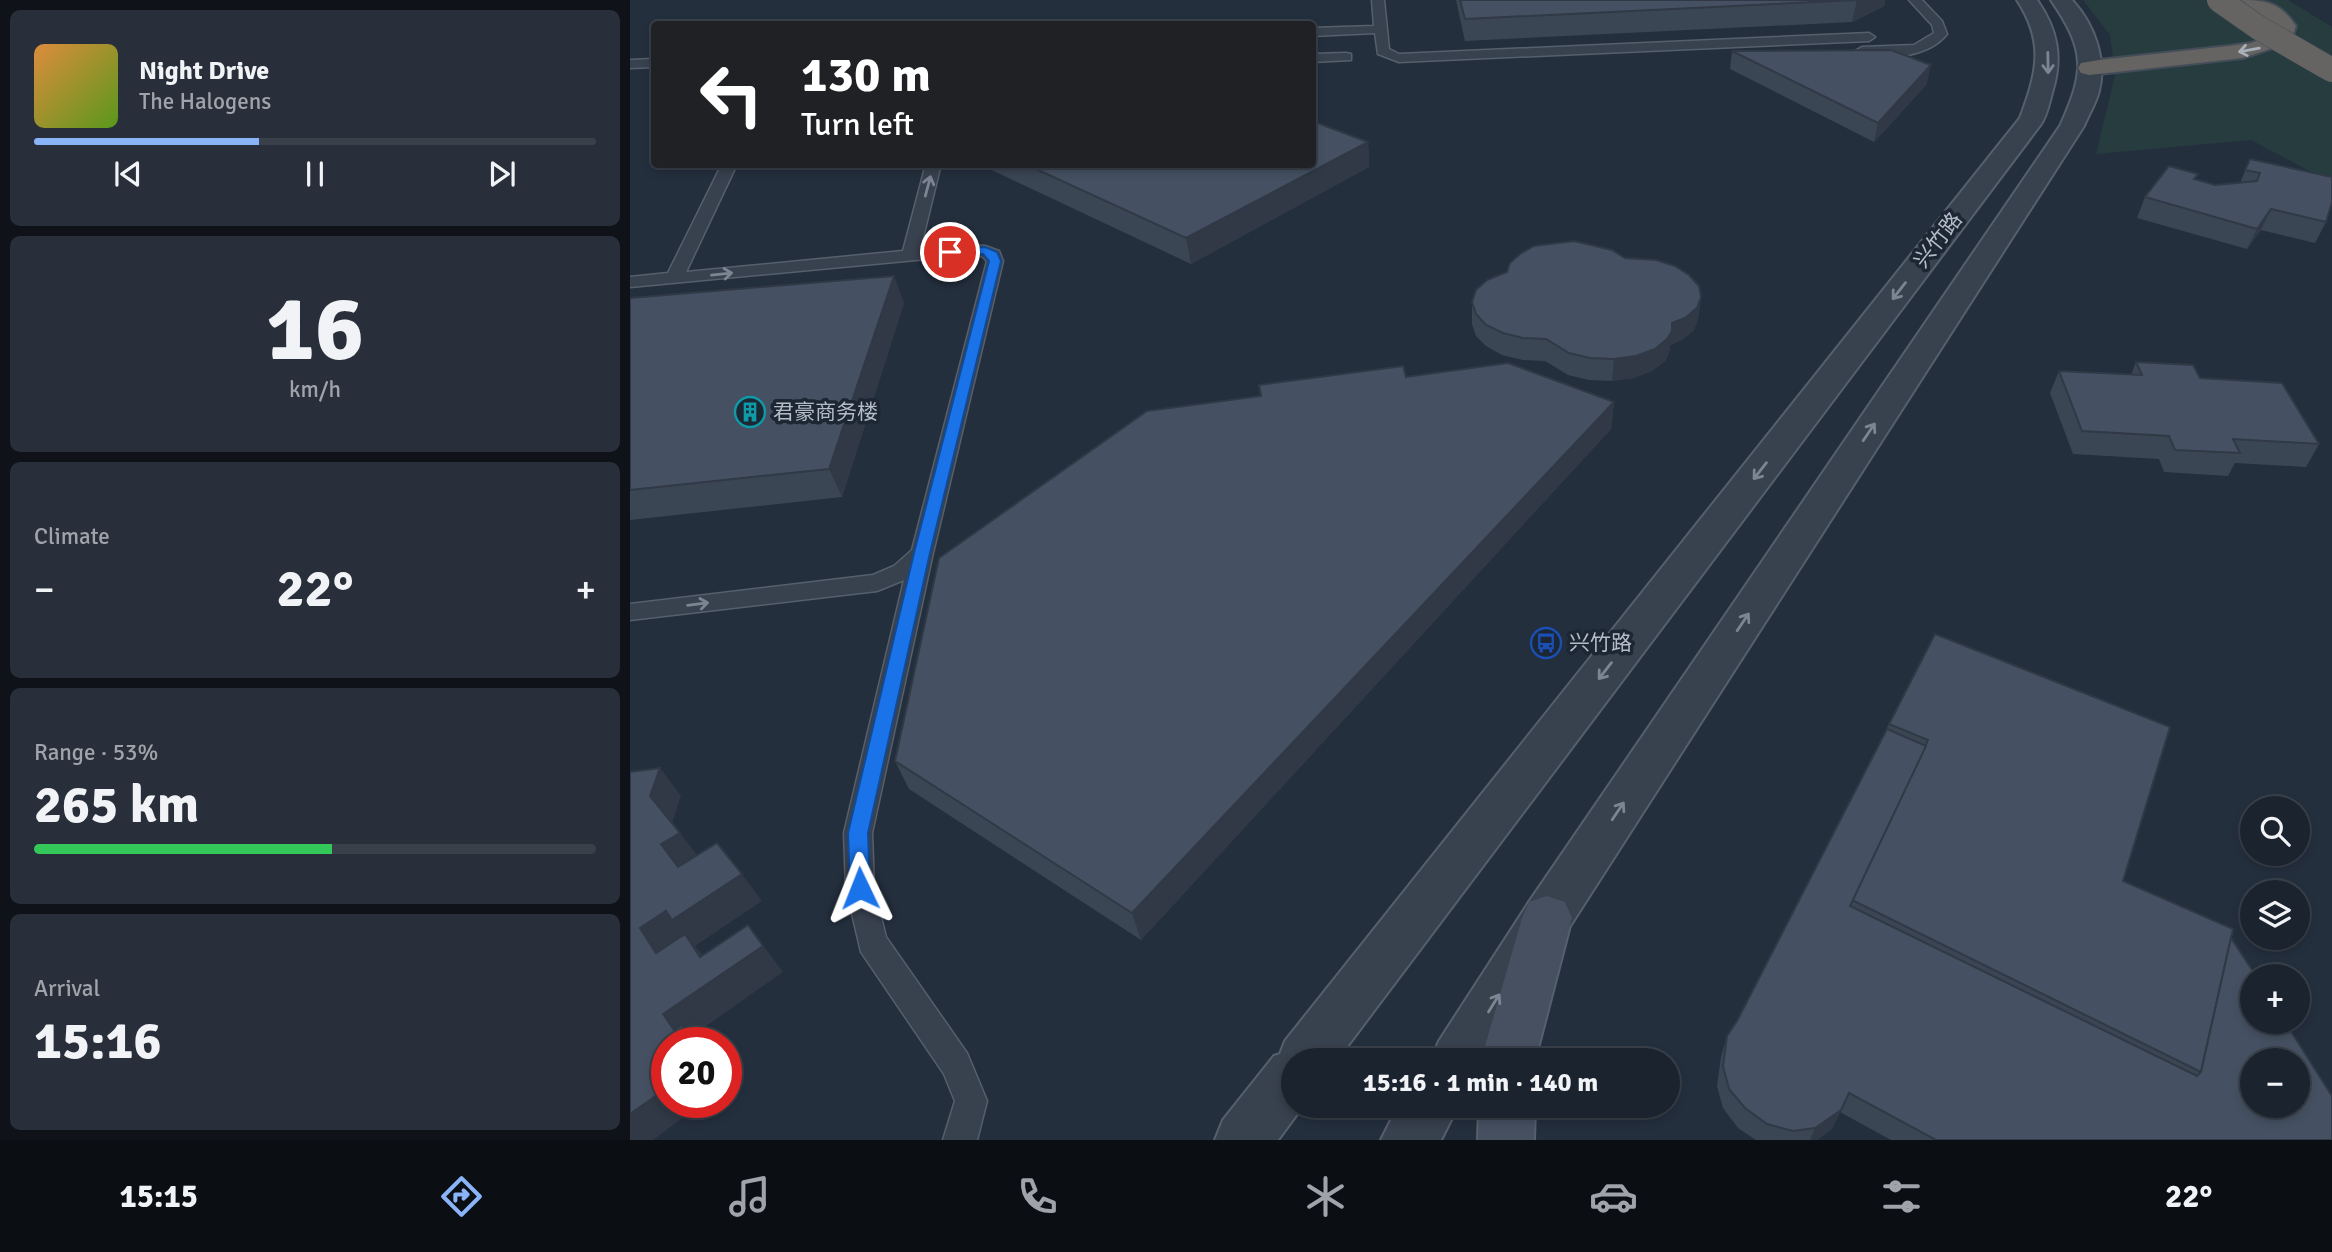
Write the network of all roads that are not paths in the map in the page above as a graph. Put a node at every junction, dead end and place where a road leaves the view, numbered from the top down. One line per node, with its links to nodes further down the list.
1 (1378, 0): 9 (lane)
2 (1915, 0): 13 (lane)
3 (2027, 0): 30 (street, 兴竹路, one-way to 30)
4 (2061, 0): 20 (street)
5 (2205, 0): 10 (highway, bridge)
6 (2220, 0): 10 (highway, bridge)
7 (2250, 0): 20 (highway, one-way to 20)
8 (1316, 25): 9 (lane)
9 (1381, 25): 11 (lane); 13 (lane)
10 (2259, 28): 21 (highway, bridge)
11 (1316, 32)
12 (1868, 37): 13 (lane)
13 (1772, 42)
14 (651, 54): 15 (lane)
15 (630, 55)
16 (1346, 57): 17 (lane)
17 (1316, 58)
18 (651, 63): 19 (lane)
19 (630, 64)
20 (2089, 68): 29 (street, one-way to 20)
21 (2332, 70)
22 (728, 168): 25 (lane)
23 (933, 168): 24 (lane, one-way to 23)
24 (910, 255): 25 (lane, one-way to 24); 27 (lane)
25 (674, 278): 26 (lane)
26 (630, 282)
27 (922, 553): 28 (lane, one-way to 27); 36 (lane)
28 (630, 612)
29 (1547, 918): 31 (street, one-way to 29); 32 (main road)
30 (1313, 1048)
31 (1466, 1048)
32 (1511, 1048)
33 (1281, 1091): 37 (street)
34 (1423, 1118): 38 (street)
35 (1507, 1118): 39 (main road)
36 (960, 1140)
37 (1243, 1140)
38 (1409, 1140)
39 (1506, 1140)

